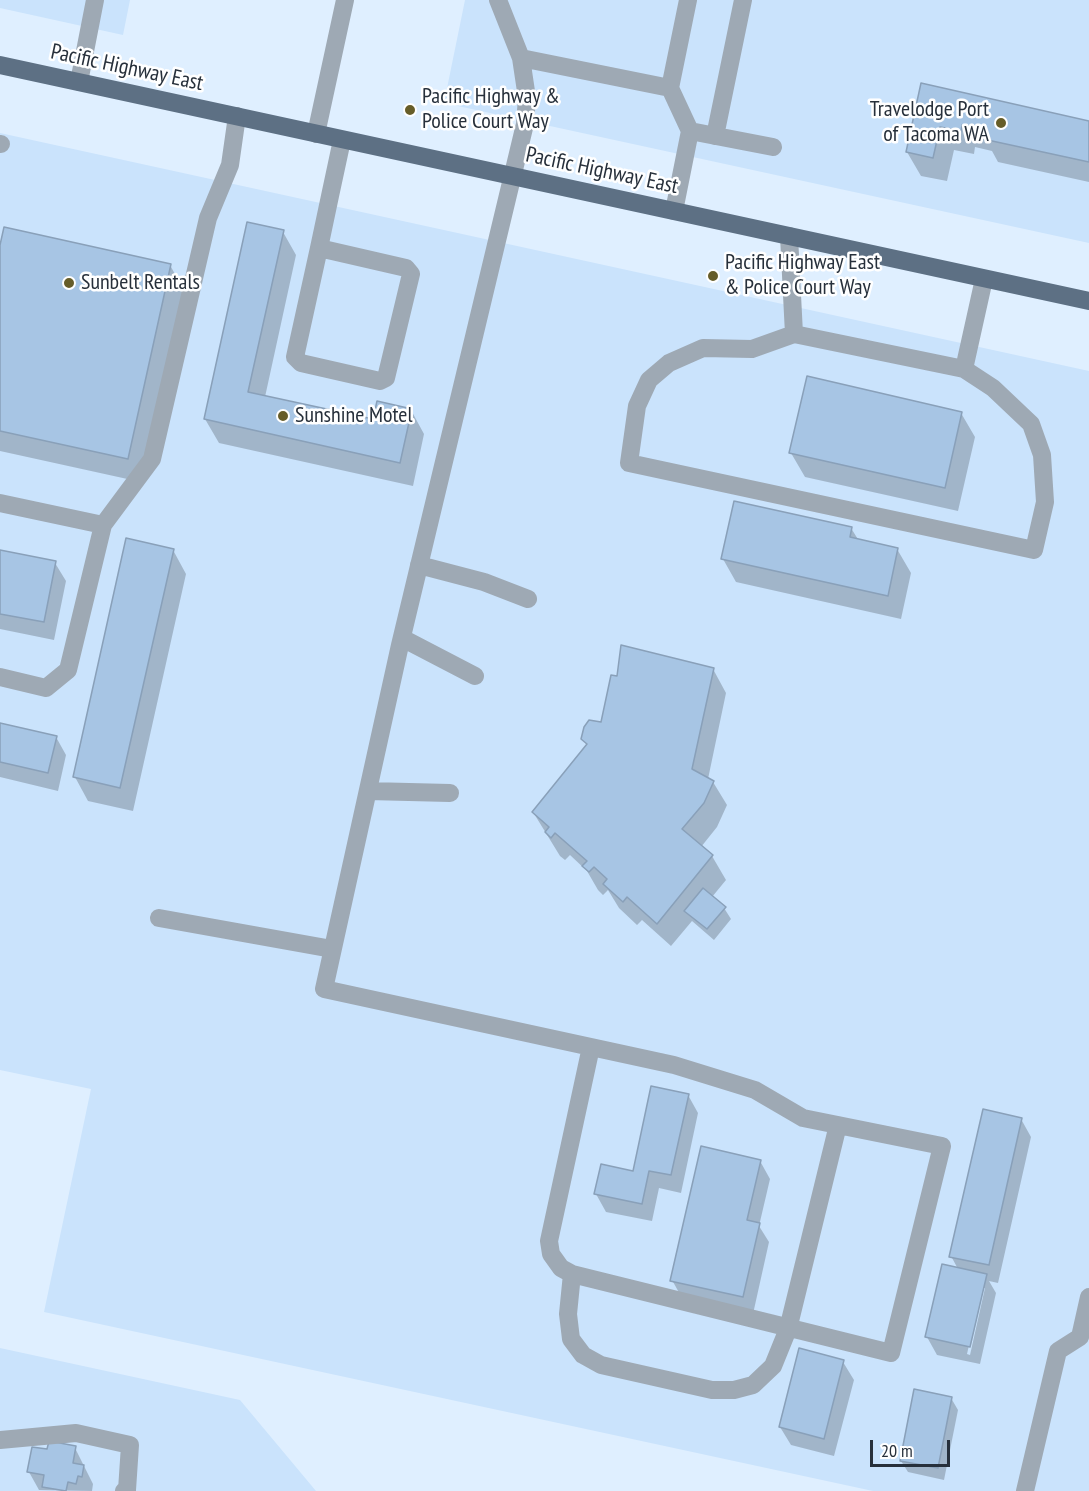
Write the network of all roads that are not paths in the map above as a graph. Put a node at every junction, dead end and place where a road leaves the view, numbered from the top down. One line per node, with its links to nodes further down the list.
1 (95, 0): 8 (lane)
2 (345, 0): 12 (lane)
3 (498, 0): 6 (lane)
4 (688, 0): 9 (lane)
5 (742, 0): 13 (lane)
6 (520, 58): 9 (lane); 16 (lane)
7 (0, 65): 8 (main road, Pacific Highway East)
8 (79, 82): 10 (main road, Pacific Highway East)
9 (670, 88): 11 (lane)
10 (237, 116): 12 (main road, Pacific Highway East); 25 (lane)
11 (690, 131): 13 (lane); 17 (lane)
12 (316, 134): 14 (main road, Pacific Highway East)
13 (715, 136): 15 (lane)
14 (342, 140): 16 (main road, Pacific Highway East); 19 (lane)
15 (773, 147)
16 (513, 176): 17 (main road, Pacific Highway East); 26 (lane)
17 (674, 211): 18 (main road, Pacific Highway East)
18 (789, 236): 20 (main road, Pacific Highway East); 22 (lane)
19 (319, 248): 19 (lane)
20 (984, 279): 21 (main road, Pacific Highway East); 23 (lane)
21 (1089, 302)
22 (794, 334): 23 (lane); 23 (lane)
23 (964, 369)
24 (0, 503): 25 (lane)
25 (103, 525): 30 (lane)
26 (419, 565): 27 (lane); 28 (lane)
27 (528, 599)
28 (402, 638): 29 (lane); 31 (lane)
29 (475, 676)
30 (0, 677)
31 (368, 791): 32 (lane); 34 (lane)
32 (450, 793)
33 (159, 918): 34 (lane)
34 (332, 949): 35 (lane)
35 (591, 1047): 36 (lane); 37 (lane)
36 (838, 1125): 39 (lane); 39 (lane)
37 (572, 1274): 39 (lane); 39 (lane)
38 (1089, 1298): 40 (lane)
39 (788, 1329)
40 (1085, 1342): 43 (lane)
41 (0, 1440): 42 (lane)
42 (124, 1491)
43 (1025, 1491)

